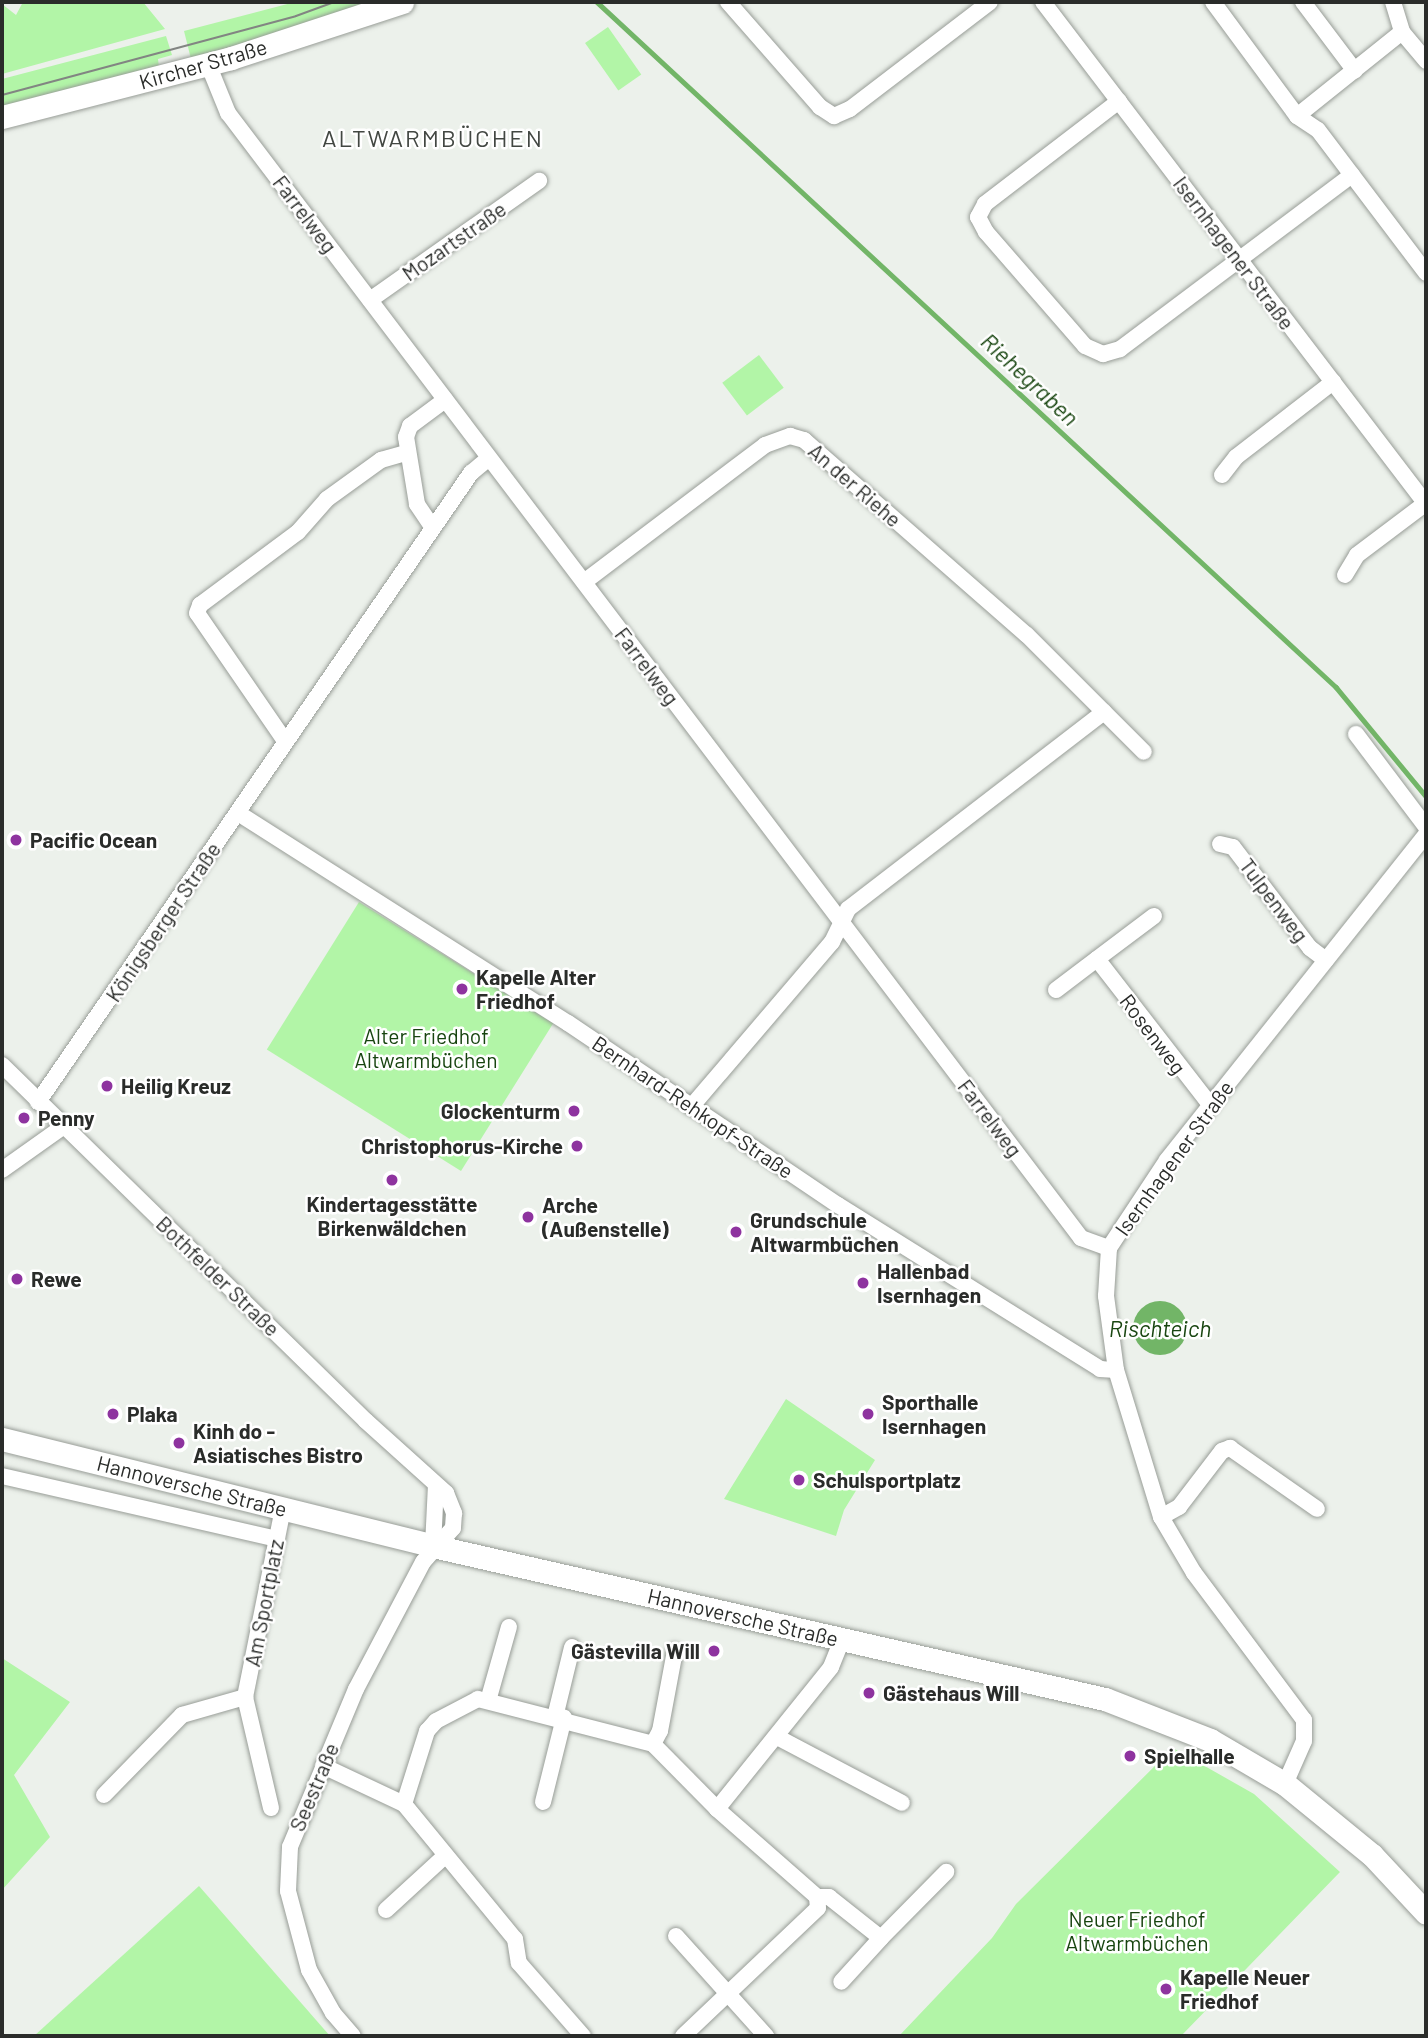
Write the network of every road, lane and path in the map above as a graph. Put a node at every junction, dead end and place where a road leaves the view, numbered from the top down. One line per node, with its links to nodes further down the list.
1 (402, 2): 10 (main road, Kircher Straße)
2 (728, 2): 3 (street)
3 (990, 2)
4 (1043, 2): 12 (street, Isernhagener Straße)
5 (1213, 2): 13 (street)
6 (1303, 2): 11 (street)
7 (1393, 2): 8 (street)
8 (1402, 32): 9 (street); 11 (street)
9 (1426, 61)
10 (208, 64): 14 (main road, Kircher Straße); 19 (street, Farrelweg)
11 (1355, 71): 13 (street)
12 (1119, 101): 17 (street, Isernhagener Straße); 17 (street)
13 (1297, 116): 15 (street)
14 (2, 117)
15 (1352, 175): 17 (street); 18 (street)
16 (539, 181): 19 (street, Mozartstraße)
17 (1237, 260): 20 (street, Isernhagener Straße)
18 (1426, 273)
19 (370, 300): 21 (street, Farrelweg)
20 (1333, 382): 24 (street); 25 (street, Isernhagener Straße)
21 (445, 400): 22 (street); 23 (street, Farrelweg)
22 (406, 453): 26 (street); 31 (street)
23 (489, 458): 26 (street, Königsberger Straße); 28 (street, Farrelweg)
24 (1222, 475)
25 (1426, 503): 27 (street)
26 (433, 528): 31 (street, Königsberger Straße)
27 (1345, 575)
28 (584, 582): 29 (street, An der Riehe); 38 (street, Farrelweg)
29 (1104, 712): 32 (street, An der Riehe); 38 (street)
30 (1356, 734): 34 (street)
31 (285, 741): 33 (street, Königsberger Straße)
32 (1144, 752)
33 (238, 813): 43 (street, Königsberger Straße); 45 (street, Bernhard-Rehkopf-Straße)
34 (1426, 827)
35 (1426, 834): 40 (street, Isernhagener Straße)
36 (1220, 844): 40 (street, Tulpenweg)
37 (1154, 916): 39 (street)
38 (841, 922): 45 (street); 48 (street, Farrelweg)
39 (1097, 959): 41 (street); 44 (street, Rosenweg)
40 (1326, 960): 44 (street, Isernhagener Straße)
41 (1056, 990)
42 (2, 1065): 43 (street, Bothfelder Straße)
43 (38, 1102): 46 (street, Bothfelder Straße)
44 (1211, 1106): 48 (street, Isernhagener Straße)
45 (691, 1107): 49 (street, Bernhard-Rehkopf-Straße)
46 (64, 1126): 47 (street); 56 (street, Bothfelder Straße)
47 (2, 1170)
48 (1109, 1248): 49 (street, Isernhagener Straße)
49 (1116, 1370): 54 (street, Isernhagener Straße)
50 (2, 1439): 53 (main road, Hannoversche Straße)
51 (2, 1476): 55 (street, Hannoversche Straße)
52 (1317, 1508): 54 (street)
53 (283, 1509): 55 (street, Am Sportplatz); 56 (main road, Hannoversche Straße)
54 (1161, 1517): 67 (street, Isernhagener Straße)
55 (277, 1539): 61 (street, Am Sportplatz)
56 (433, 1546): 58 (main road, Hannoversche Straße); 66 (street, Seestraße)
57 (509, 1627): 62 (street)
58 (842, 1640): 64 (street); 67 (main road, Hannoversche Straße)
59 (572, 1647): 63 (street)
60 (675, 1650): 65 (street)
61 (245, 1697): 68 (street, Am Sportplatz); 72 (street, Am Sportplatz)
62 (488, 1701): 63 (street); 71 (street)
63 (559, 1718): 65 (street); 69 (street)
64 (777, 1737): 70 (street); 73 (street)
65 (653, 1744): 73 (street)
66 (323, 1766): 71 (street); 83 (street, Seestraße)
67 (1285, 1784): 78 (main road, Hannoversche Straße)
68 (104, 1795)
69 (543, 1802)
70 (902, 1803)
71 (404, 1804): 74 (street)
72 (271, 1808)
73 (717, 1810): 76 (street)
74 (445, 1856): 77 (street); 84 (street)
75 (946, 1872): 80 (street)
76 (817, 1897): 80 (street); 82 (street)
77 (386, 1910)
78 (1426, 1913)
79 (676, 1936): 82 (street)
80 (881, 1938): 81 (street)
81 (841, 1982)
82 (730, 1996): 85 (street); 86 (street)
83 (353, 2036)
84 (583, 2036)
85 (683, 2036)
86 (766, 2036)

